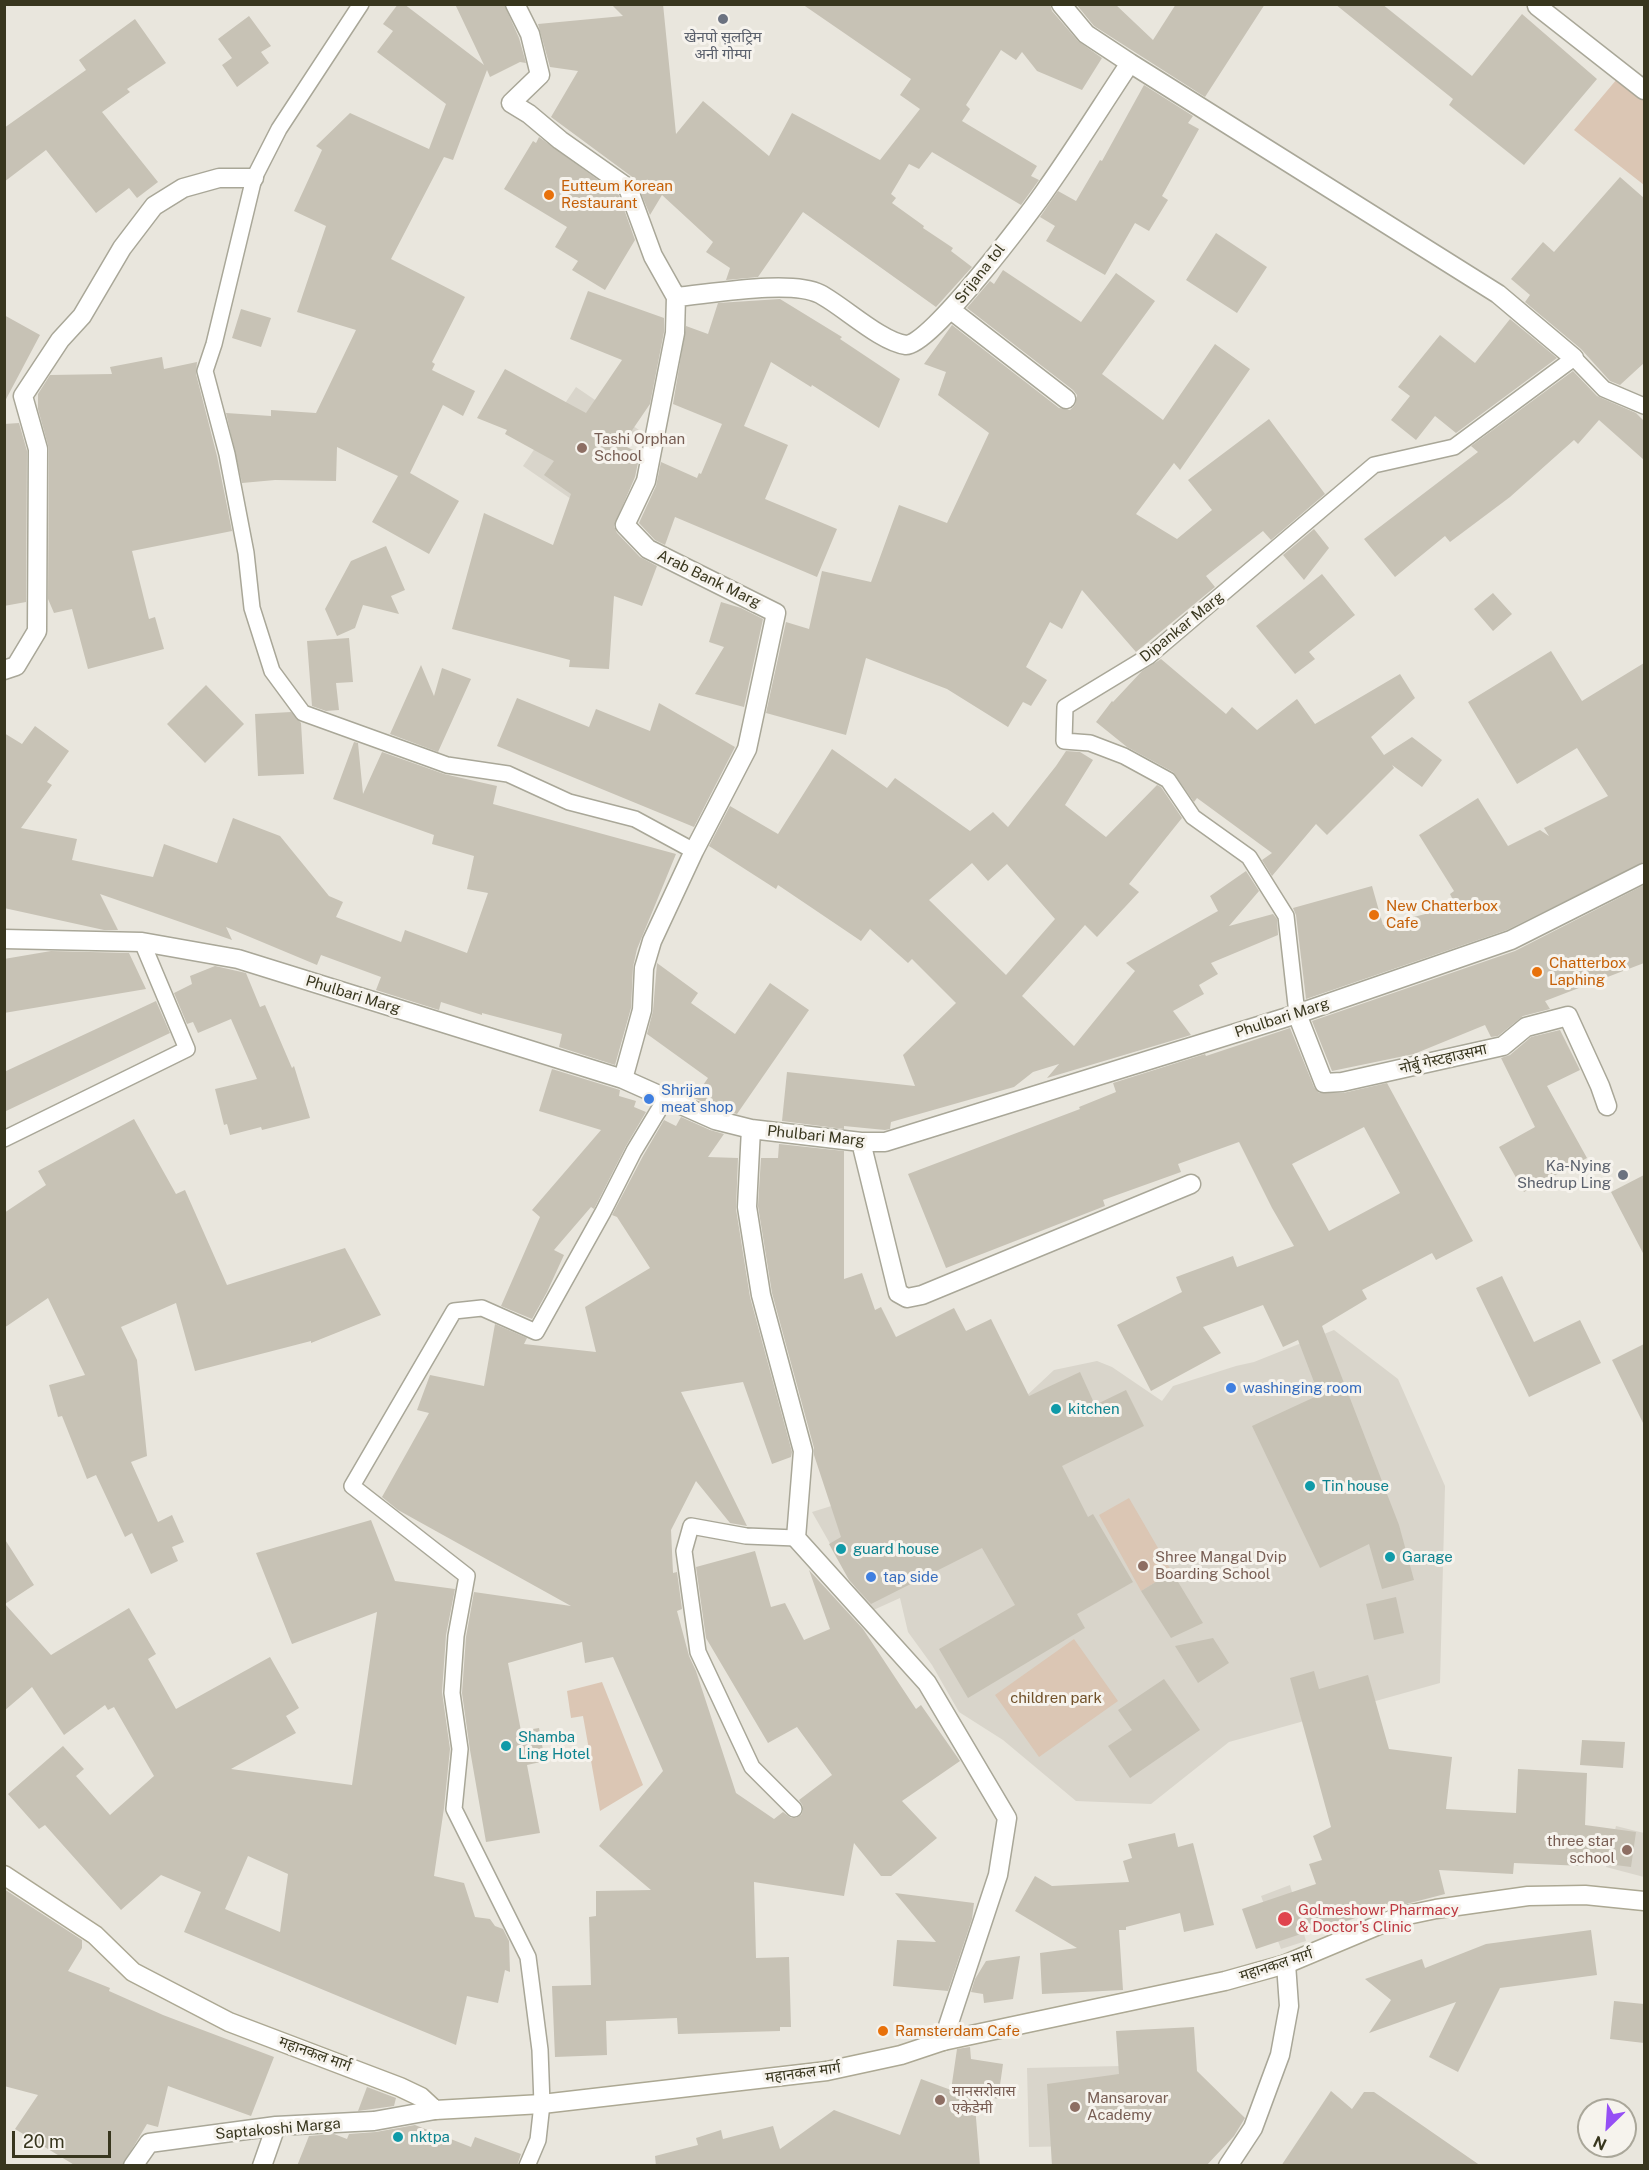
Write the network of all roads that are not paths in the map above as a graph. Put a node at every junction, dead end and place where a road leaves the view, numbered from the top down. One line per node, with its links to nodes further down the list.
1 (361, 4): 7 (lane)
2 (515, 4): 8 (street)
3 (1061, 4): 5 (street)
4 (1537, 6): 6 (street)
5 (1130, 63): 9 (street, Srijana tol); 10 (street)
6 (1644, 90)
7 (254, 178): 13 (street); 14 (lane)
8 (676, 297): 9 (street, Srijana tol); 14 (street, Arab Bank Marg)
9 (951, 310): 11 (street)
10 (1574, 358): 12 (lane); 18 (lane, Dipankar Marg)
11 (1066, 399)
12 (1644, 406)
13 (4, 670)
14 (694, 851): 19 (street, Arab Bank Marg)
15 (1644, 873): 18 (street, Phulbari Marg)
16 (4, 939): 17 (street, Phulbari Marg)
17 (142, 942): 19 (street, Phulbari Marg); 23 (lane)
18 (1297, 1014): 21 (street, नोर्बु गेस्टहाउसमा); 24 (street, Phulbari Marg)
19 (623, 1079): 20 (street, Phulbari Marg)
20 (666, 1098): 22 (street, Phulbari Marg); 32 (lane)
21 (1607, 1106)
22 (751, 1129): 24 (street, Phulbari Marg); 26 (street)
23 (4, 1139)
24 (861, 1142): 25 (street)
25 (1191, 1184)
26 (796, 1538): 27 (lane); 31 (street)
27 (794, 1809)
28 (4, 1875): 33 (street, महानकल मार्ग)
29 (1644, 1901): 30 (street, महानकल मार्ग)
30 (1286, 1964): 31 (street, महानकल मार्ग); 38 (street)
31 (943, 2041): 32 (street, महानकल मार्ग)
32 (542, 2104): 33 (street, महानकल मार्ग); 37 (lane)
33 (435, 2110): 34 (street, Saptakoshi Marga)
34 (276, 2126): 35 (street, Saptakoshi Marga); 36 (street)
35 (133, 2166)
36 (262, 2166)
37 (527, 2166)
38 (1228, 2166)

